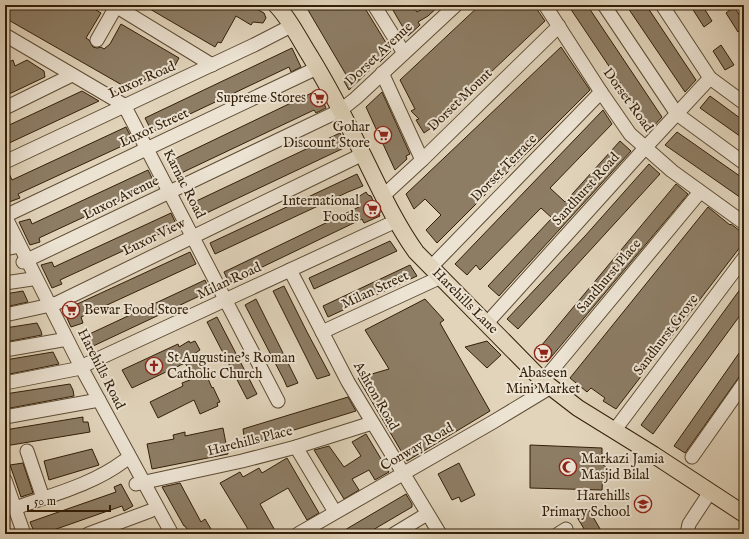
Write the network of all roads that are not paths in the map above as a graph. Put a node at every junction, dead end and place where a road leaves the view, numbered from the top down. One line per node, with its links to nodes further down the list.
1 (374, 5): 12 (street)
2 (456, 5): 12 (street, Dorset Avenue)
3 (545, 5): 9 (street, Dorset Road)
4 (604, 5): 23 (street)
5 (662, 5): 17 (street)
6 (116, 6): 11 (street); 13 (street)
7 (280, 6): 8 (main road, Harehills Lane)
8 (291, 26): 13 (street, Luxor Road); 14 (main road, Harehills Lane)
9 (559, 26): 18 (street, Dorset Road); 27 (street, Dorset Mount)
10 (5, 35): 16 (street)
11 (97, 40)
12 (404, 53): 15 (street, Dorset Avenue)
13 (212, 65): 20 (street, Luxor Road)
14 (317, 68): 22 (main road, Harehills Lane); 25 (street, Luxor Street)
15 (382, 73): 22 (street, Dorset Avenue); 27 (street)
16 (72, 75): 20 (street); 21 (street)
17 (710, 78): 19 (street); 23 (street, Sandhurst Road)
18 (601, 92): 24 (street, Dorset Road); 42 (street, Dorset Terrace)
19 (744, 103)
20 (124, 105): 25 (street, Karnac Road); 28 (street, Luxor Road)
21 (5, 108)
22 (341, 110): 26 (main road, Harehills Lane); 30 (street, Luxor Avenue)
23 (677, 114): 24 (street, Sandhurst Road); 29 (street)
24 (644, 148): 31 (street, Dorset Road); 48 (street, Sandhurst Road)
25 (147, 149): 30 (street, Karnac Road); 33 (street, Luxor Street)
26 (363, 154): 32 (main road, Harehills Lane); 37 (street, Luxor View)
27 (422, 160): 32 (street, Dorset Mount)
28 (5, 162)
29 (744, 163)
30 (170, 192): 37 (street, Karnac Road); 40 (street, Luxor Avenue)
31 (700, 192): 35 (street, Dorset Road); 55 (street, Sandhurst Place)
32 (382, 196): 34 (main road, Harehills Lane)
33 (5, 216): 40 (street, Harehills Road)
34 (396, 221): 41 (street, Milan Road); 42 (main road, Harehills Lane)
35 (743, 221)
36 (5, 226): 38 (street, Harehills Road)
37 (192, 236): 45 (street, Karnac Road); 46 (street, Luxor View)
38 (10, 248): 40 (street, Harehills Road)
39 (744, 258): 60 (street, Sandhurst Grove)
40 (25, 261): 43 (street, Harehills Road); 46 (street, Harehills Road)
41 (290, 270): 45 (street, Milan Road); 49 (street, Ashton Road)
42 (436, 272): 48 (main road, Harehills Lane); 49 (street, Milan Street)
43 (32, 279): 44 (street); 46 (street, Harehills Road)
44 (5, 283)
45 (226, 300): 52 (street, Milan Road); 57 (street, Karnac Road)
46 (48, 305): 47 (street, Luxor View); 50 (street, Harehills Road); 52 (street, Harehills Road)
47 (5, 315)
48 (487, 323): 55 (main road, Harehills Lane)
49 (322, 332): 59 (street, Ashton Road)
50 (62, 340): 51 (street); 52 (street, Harehills Road)
51 (5, 350)
52 (79, 368): 53 (street, Milan Road); 56 (street, Harehills Road)
53 (5, 383)
54 (744, 383): 63 (street)
55 (547, 384): 60 (main road, Harehills Lane); 65 (street, Conway Road)
56 (96, 401): 58 (street); 64 (street, Harehills Road); 67 (street, Harehills Road)
57 (278, 401)
58 (5, 417)
59 (372, 423): 61 (street, Harehills Place); 65 (street, Ashton Road)
60 (614, 431): 68 (main road, Harehills Lane)
61 (296, 447): 67 (street, Harehills Place); 72 (street)
62 (27, 451): 69 (street)
63 (692, 457)
64 (124, 462): 67 (street, Harehills Road); 69 (street)
65 (403, 473): 72 (street, Conway Road); 73 (street, Ashton Road)
66 (5, 480): 71 (street)
67 (139, 483): 70 (street, Harehills Road); 78 (street, Harehills Road)
68 (710, 492): 74 (main road, Harehills Lane); 82 (street)
69 (42, 498): 71 (street)
70 (150, 511): 76 (street); 77 (street, Harehills Road)
71 (9, 512): 75 (street)
72 (335, 512): 79 (street, Conway Road)
73 (427, 514): 80 (street); 81 (street, Ashton Road)
74 (744, 514)
75 (24, 534)
76 (88, 534)
77 (163, 534)
78 (172, 534)
79 (298, 534)
80 (394, 534)
81 (440, 534)
82 (687, 534)

